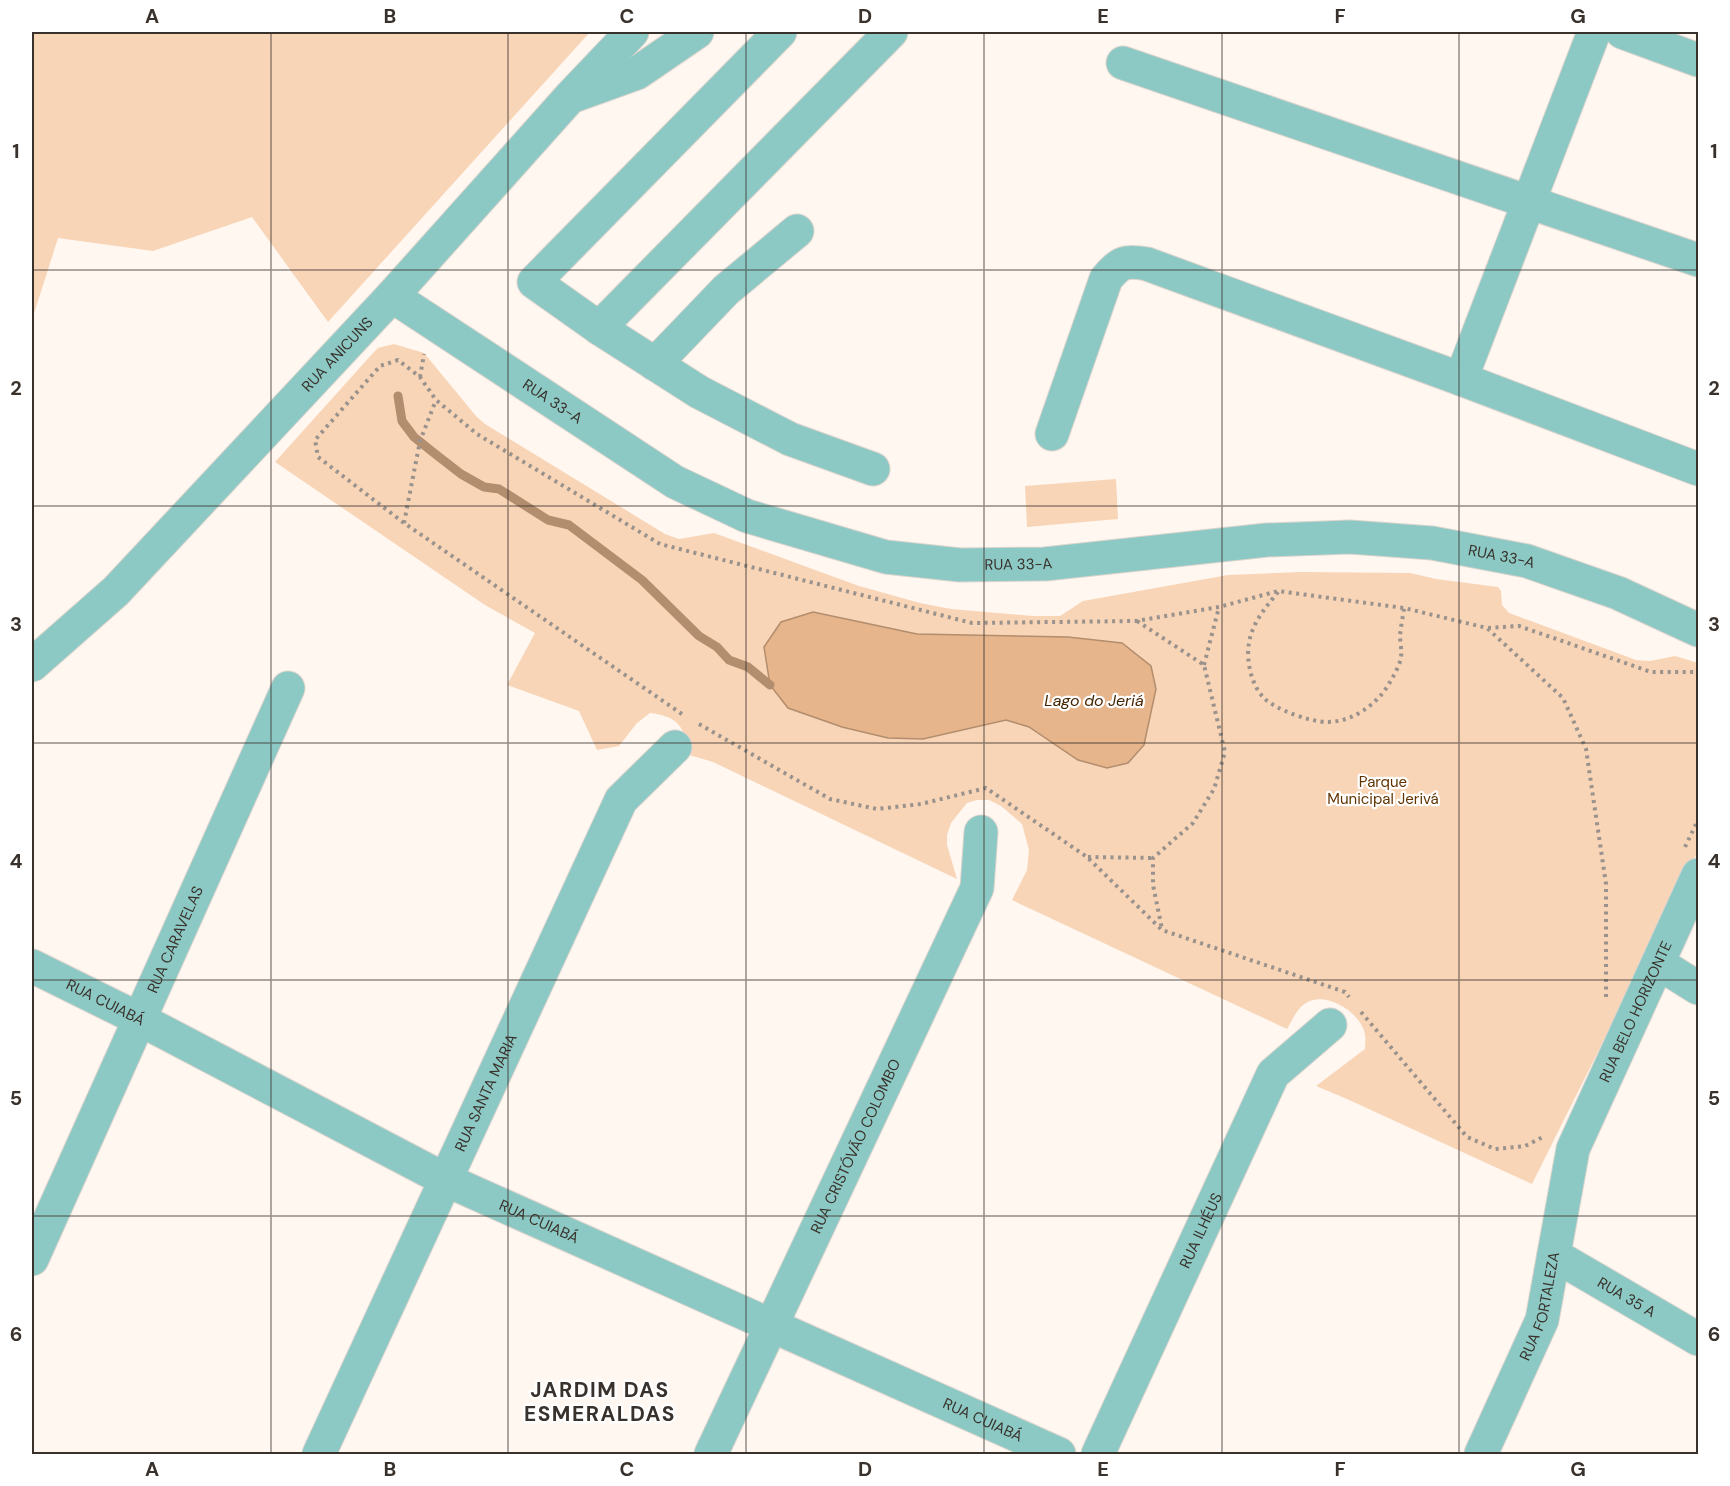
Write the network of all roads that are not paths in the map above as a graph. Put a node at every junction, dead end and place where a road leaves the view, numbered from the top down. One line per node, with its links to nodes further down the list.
1 (632, 32): 9 (street, RUA ANICUNS)
2 (697, 32): 9 (street)
3 (780, 32): 14 (street)
4 (891, 32): 14 (street)
5 (1594, 32): 10 (street)
6 (1622, 32): 7 (street)
7 (1698, 60)
8 (1124, 63): 10 (street)
9 (571, 96): 13 (street, RUA ANICUNS)
10 (1528, 203): 12 (street); 16 (street)
11 (797, 231): 15 (street)
12 (1698, 260)
13 (392, 296): 20 (street, RUA 33-A); 21 (street, RUA ANICUNS)
14 (599, 328): 15 (street)
15 (655, 364): 18 (street)
16 (1461, 378): 17 (street); 19 (street)
17 (1052, 434)
18 (873, 468)
19 (1698, 469)
20 (1698, 630)
21 (32, 665)
22 (288, 688): 29 (street, RUA CARAVELAS)
23 (675, 747): 32 (street, RUA SANTA MARIA)
24 (981, 832): 35 (street, RUA CRISTÓVÃO COLOMBO)
25 (1698, 875): 26 (street, RUA BELO HORIZONTE)
26 (1658, 963): 28 (street); 31 (street, RUA BELO HORIZONTE)
27 (32, 966): 29 (street, RUA CUIABÁ)
28 (1698, 988)
29 (139, 1019): 32 (street, RUA CUIABÁ); 34 (street, RUA CARAVELAS)
30 (1330, 1025): 40 (street, RUA ILHÉUS)
31 (1562, 1140): 33 (street, RUA FORTALEZA)
32 (446, 1180): 35 (street, RUA CUIABÁ); 37 (street, RUA SANTA MARIA)
33 (1554, 1255): 36 (street, RUA 35 A); 41 (street, RUA FORTALEZA)
34 (32, 1259)
35 (772, 1326): 38 (street, RUA CRISTÓVÃO COLOMBO); 39 (street, RUA CUIABÁ)
36 (1698, 1339)
37 (320, 1455)
38 (711, 1455)
39 (1059, 1455)
40 (1098, 1455)
41 (1481, 1455)

